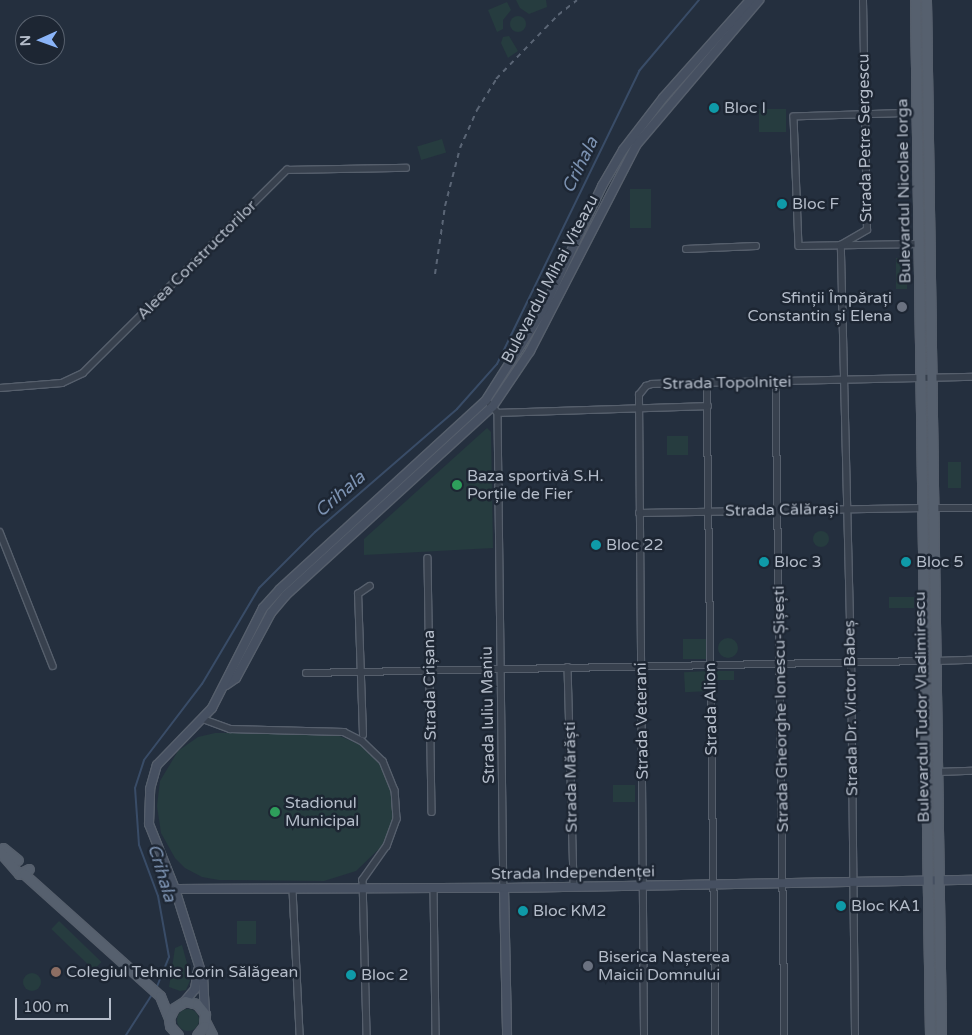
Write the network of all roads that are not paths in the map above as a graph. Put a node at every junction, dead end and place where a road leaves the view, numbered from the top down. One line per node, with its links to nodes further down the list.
1 (750, 0): 6 (main road, Bulevardul Mihai Viteazu)
2 (759, 0): 6 (main road, Bulevardul Mihai Viteazu)
3 (863, 0): 8 (street, Strada Petre Sergescu)
4 (915, 0): 7 (main road, Bulevardul Nicolae Iorga)
5 (926, 0): 15 (main road, Bulevardul Nicolae Iorga)
6 (691, 73): 21 (main road, Bulevardul Mihai Viteazu)
7 (918, 112): 8 (street); 10 (main road, Bulevardul Nicolae Iorga)
8 (865, 115): 11 (street, Strada Petre Sergescu); 11 (street)
9 (406, 168): 20 (street, Aleea Constructorilor)
10 (919, 244): 11 (street); 17 (main road, Bulevardul Nicolae Iorga)
11 (841, 245): 16 (street)
12 (756, 246): 13 (street)
13 (686, 249)
14 (972, 377): 15 (street, Strada Topolniței)
15 (932, 378): 17 (street, Strada Topolniței); 26 (main road, Bulevardul Tudor Vladimirescu)
16 (844, 381): 17 (street, Strada Topolniței); 19 (street, Strada Topolniței); 28 (street, Strada Dr. Victor Babeș)
17 (922, 381): 25 (main road, Bulevardul Tudor Vladimirescu)
18 (707, 383): 19 (street, Strada Topolniței); 22 (street, Strada Alion); 23 (street, Strada Topolniței)
19 (776, 383): 30 (street, Strada Gheorghe Ionescu-Șișești)
20 (0, 388)
21 (489, 403): 24 (street); 48 (main road, Bulevardul Mihai Viteazu)
22 (708, 406): 23 (street); 29 (street, Strada Alion)
23 (639, 408): 24 (street); 31 (street, Strada Veterani)
24 (498, 413): 44 (street, Strada Iuliu Maniu)
25 (924, 508): 28 (street, Strada Călărași); 36 (main road, Bulevardul Tudor Vladimirescu)
26 (934, 508): 27 (street); 37 (main road, Bulevardul Tudor Vladimirescu)
27 (972, 508)
28 (848, 509): 30 (street, Strada Călărași); 38 (street, Strada Dr. Victor Babeș)
29 (710, 511): 30 (street, Strada Călărași); 31 (street, Strada Călărași); 41 (street, Strada Alion)
30 (777, 511): 39 (street, Strada Gheorghe Ionescu-Șișești)
31 (639, 513): 42 (street, Strada Veterani)
32 (0, 532): 40 (street)
33 (428, 558): 45 (street, Strada Crișana)
34 (370, 586): 46 (street)
35 (972, 660): 37 (street)
36 (926, 661): 38 (street); 57 (main road, Bulevardul Tudor Vladimirescu)
37 (936, 661): 51 (main road, Bulevardul Tudor Vladimirescu)
38 (851, 663): 39 (street); 60 (street, Strada Dr. Victor Babeș)
39 (778, 664): 41 (street); 61 (street, Strada Gheorghe Ionescu-Șișești)
40 (53, 666)
41 (711, 666): 42 (street); 62 (street, Strada Alion)
42 (641, 667): 43 (street); 63 (street, Strada Veterani)
43 (568, 668): 44 (street); 64 (street, Strada Mărăști)
44 (500, 669): 45 (street); 65 (street, Strada Iuliu Maniu)
45 (430, 670): 46 (street); 52 (street, Strada Crișana)
46 (360, 672): 47 (street); 49 (street)
47 (306, 673)
48 (203, 719): 66 (main road, Bulevardul Mihai Viteazu); 67 (street)
49 (362, 736)
50 (972, 771): 51 (street)
51 (937, 772): 58 (main road, Bulevardul Tudor Vladimirescu)
52 (432, 812)
53 (0, 846): 55 (main road)
54 (0, 852): 55 (main road)
55 (16, 863): 56 (main road); 56 (main road)
56 (26, 871): 71 (main road)
57 (928, 880): 58 (main road, Strada Independenței); 60 (main road, Strada Independenței); 86 (main road, Bulevardul Tudor Vladimirescu)
58 (939, 880): 59 (main road, Strada Independenței); 87 (main road, Bulevardul Tudor Vladimirescu)
59 (972, 880)
60 (853, 881): 61 (main road, Strada Independenței); 85 (street, Strada Dr. Victor Babeș)
61 (783, 882): 62 (main road, Strada Independenței); 84 (street, Strada Gheorghe Ionescu-Șișești)
62 (713, 884): 63 (main road, Strada Independenței); 83 (street, Strada Alion)
63 (644, 885): 64 (main road, Strada Independenței); 82 (street, Strada Veterani)
64 (574, 887): 65 (main road, Strada Independenței)
65 (504, 888): 68 (main road, Strada Independenței); 81 (main road, Strada Iuliu Maniu)
66 (175, 889): 69 (main road, Strada Independenței); 70 (main road, Bulevardul Mihai Viteazu)
67 (363, 889): 68 (main road, Strada Independenței); 69 (main road, Strada Independenței); 79 (street)
68 (434, 889): 80 (street)
69 (293, 890): 78 (street)
70 (198, 968): 72 (main road, Bulevardul Mihai Viteazu); 73 (main road, Bulevardul Mihai Viteazu)
71 (160, 996): 72 (main road); 74 (main road)
72 (184, 1002): 73 (main road); 74 (main road)
73 (205, 1018): 76 (main road); 77 (main road)
74 (170, 1026): 75 (main road)
75 (178, 1035)
76 (196, 1035)
77 (212, 1035)
78 (300, 1035)
79 (367, 1035)
80 (436, 1035)
81 (507, 1035)
82 (644, 1035)
83 (716, 1035)
84 (786, 1035)
85 (854, 1035)
86 (930, 1035)
87 (941, 1035)

